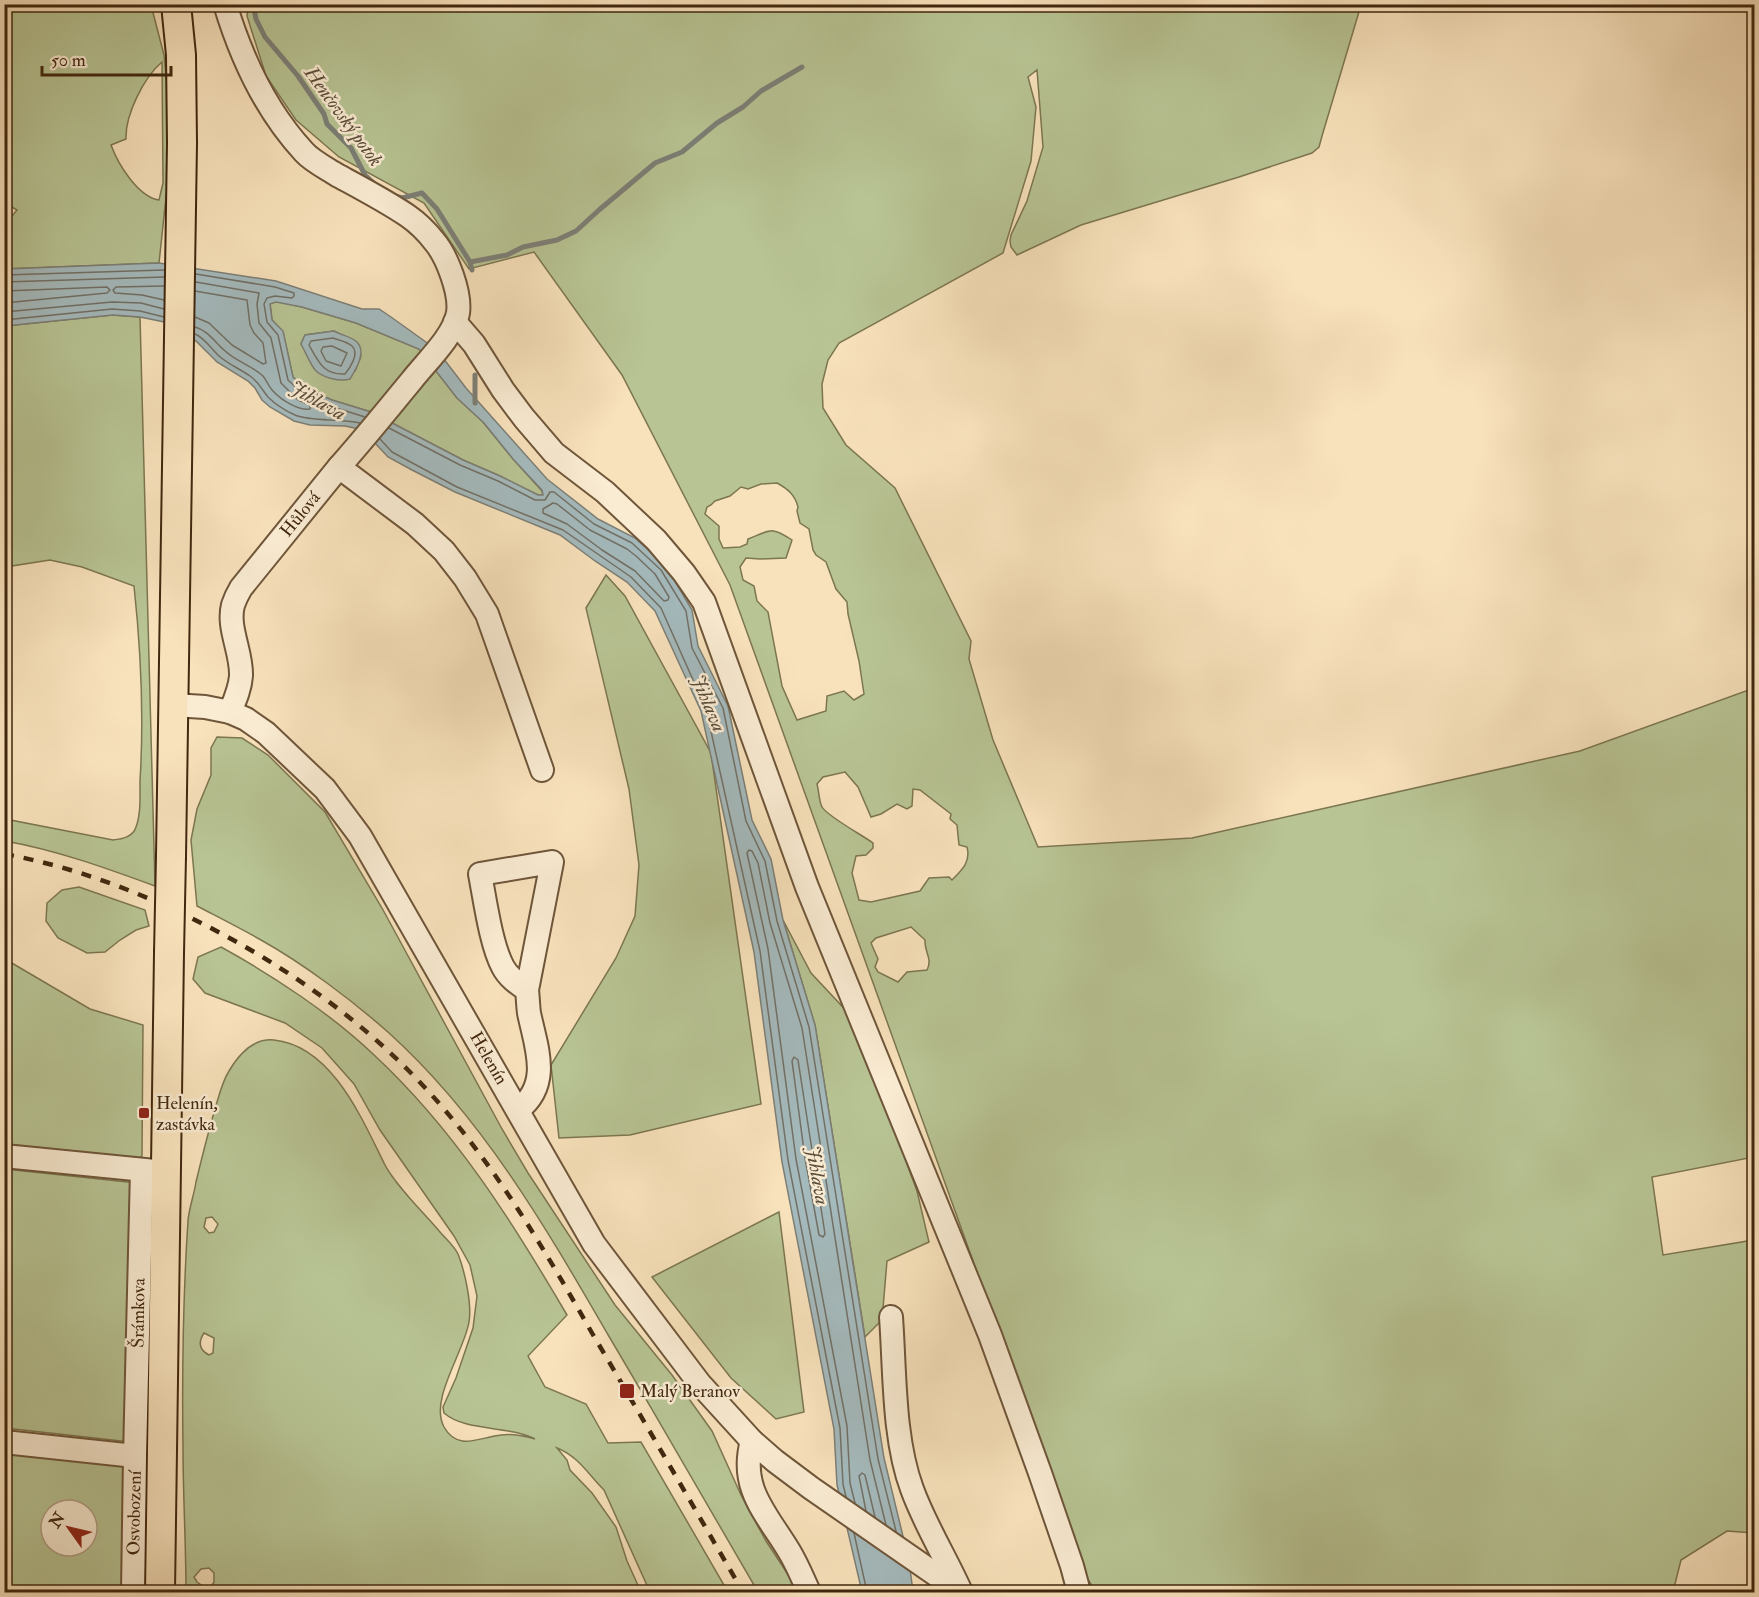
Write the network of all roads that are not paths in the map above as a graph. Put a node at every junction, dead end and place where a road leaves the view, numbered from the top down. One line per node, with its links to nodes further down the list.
1 (176, 4): 5 (main road)
2 (225, 4): 3 (street)
3 (455, 322): 4 (street, Hůlová); 20 (street)
4 (339, 467): 6 (street, Hůlová); 7 (street)
5 (172, 705): 6 (street, Helenín); 11 (main road, bridge)
6 (230, 712): 9 (street, Helenín)
7 (542, 770)
8 (527, 990): 8 (street); 9 (street)
9 (518, 1110): 13 (street, Helenín)
10 (4, 1156): 11 (street)
11 (154, 1171): 15 (street, Šrámkova); 17 (main road)
12 (891, 1317): 19 (street)
13 (752, 1441): 18 (street); 19 (street, Helenín)
14 (4, 1442): 15 (street, Osvobození)
15 (135, 1456): 16 (street, Osvobození)
16 (133, 1593)
17 (160, 1593)
18 (809, 1593)
19 (961, 1593)
20 (1079, 1593)

